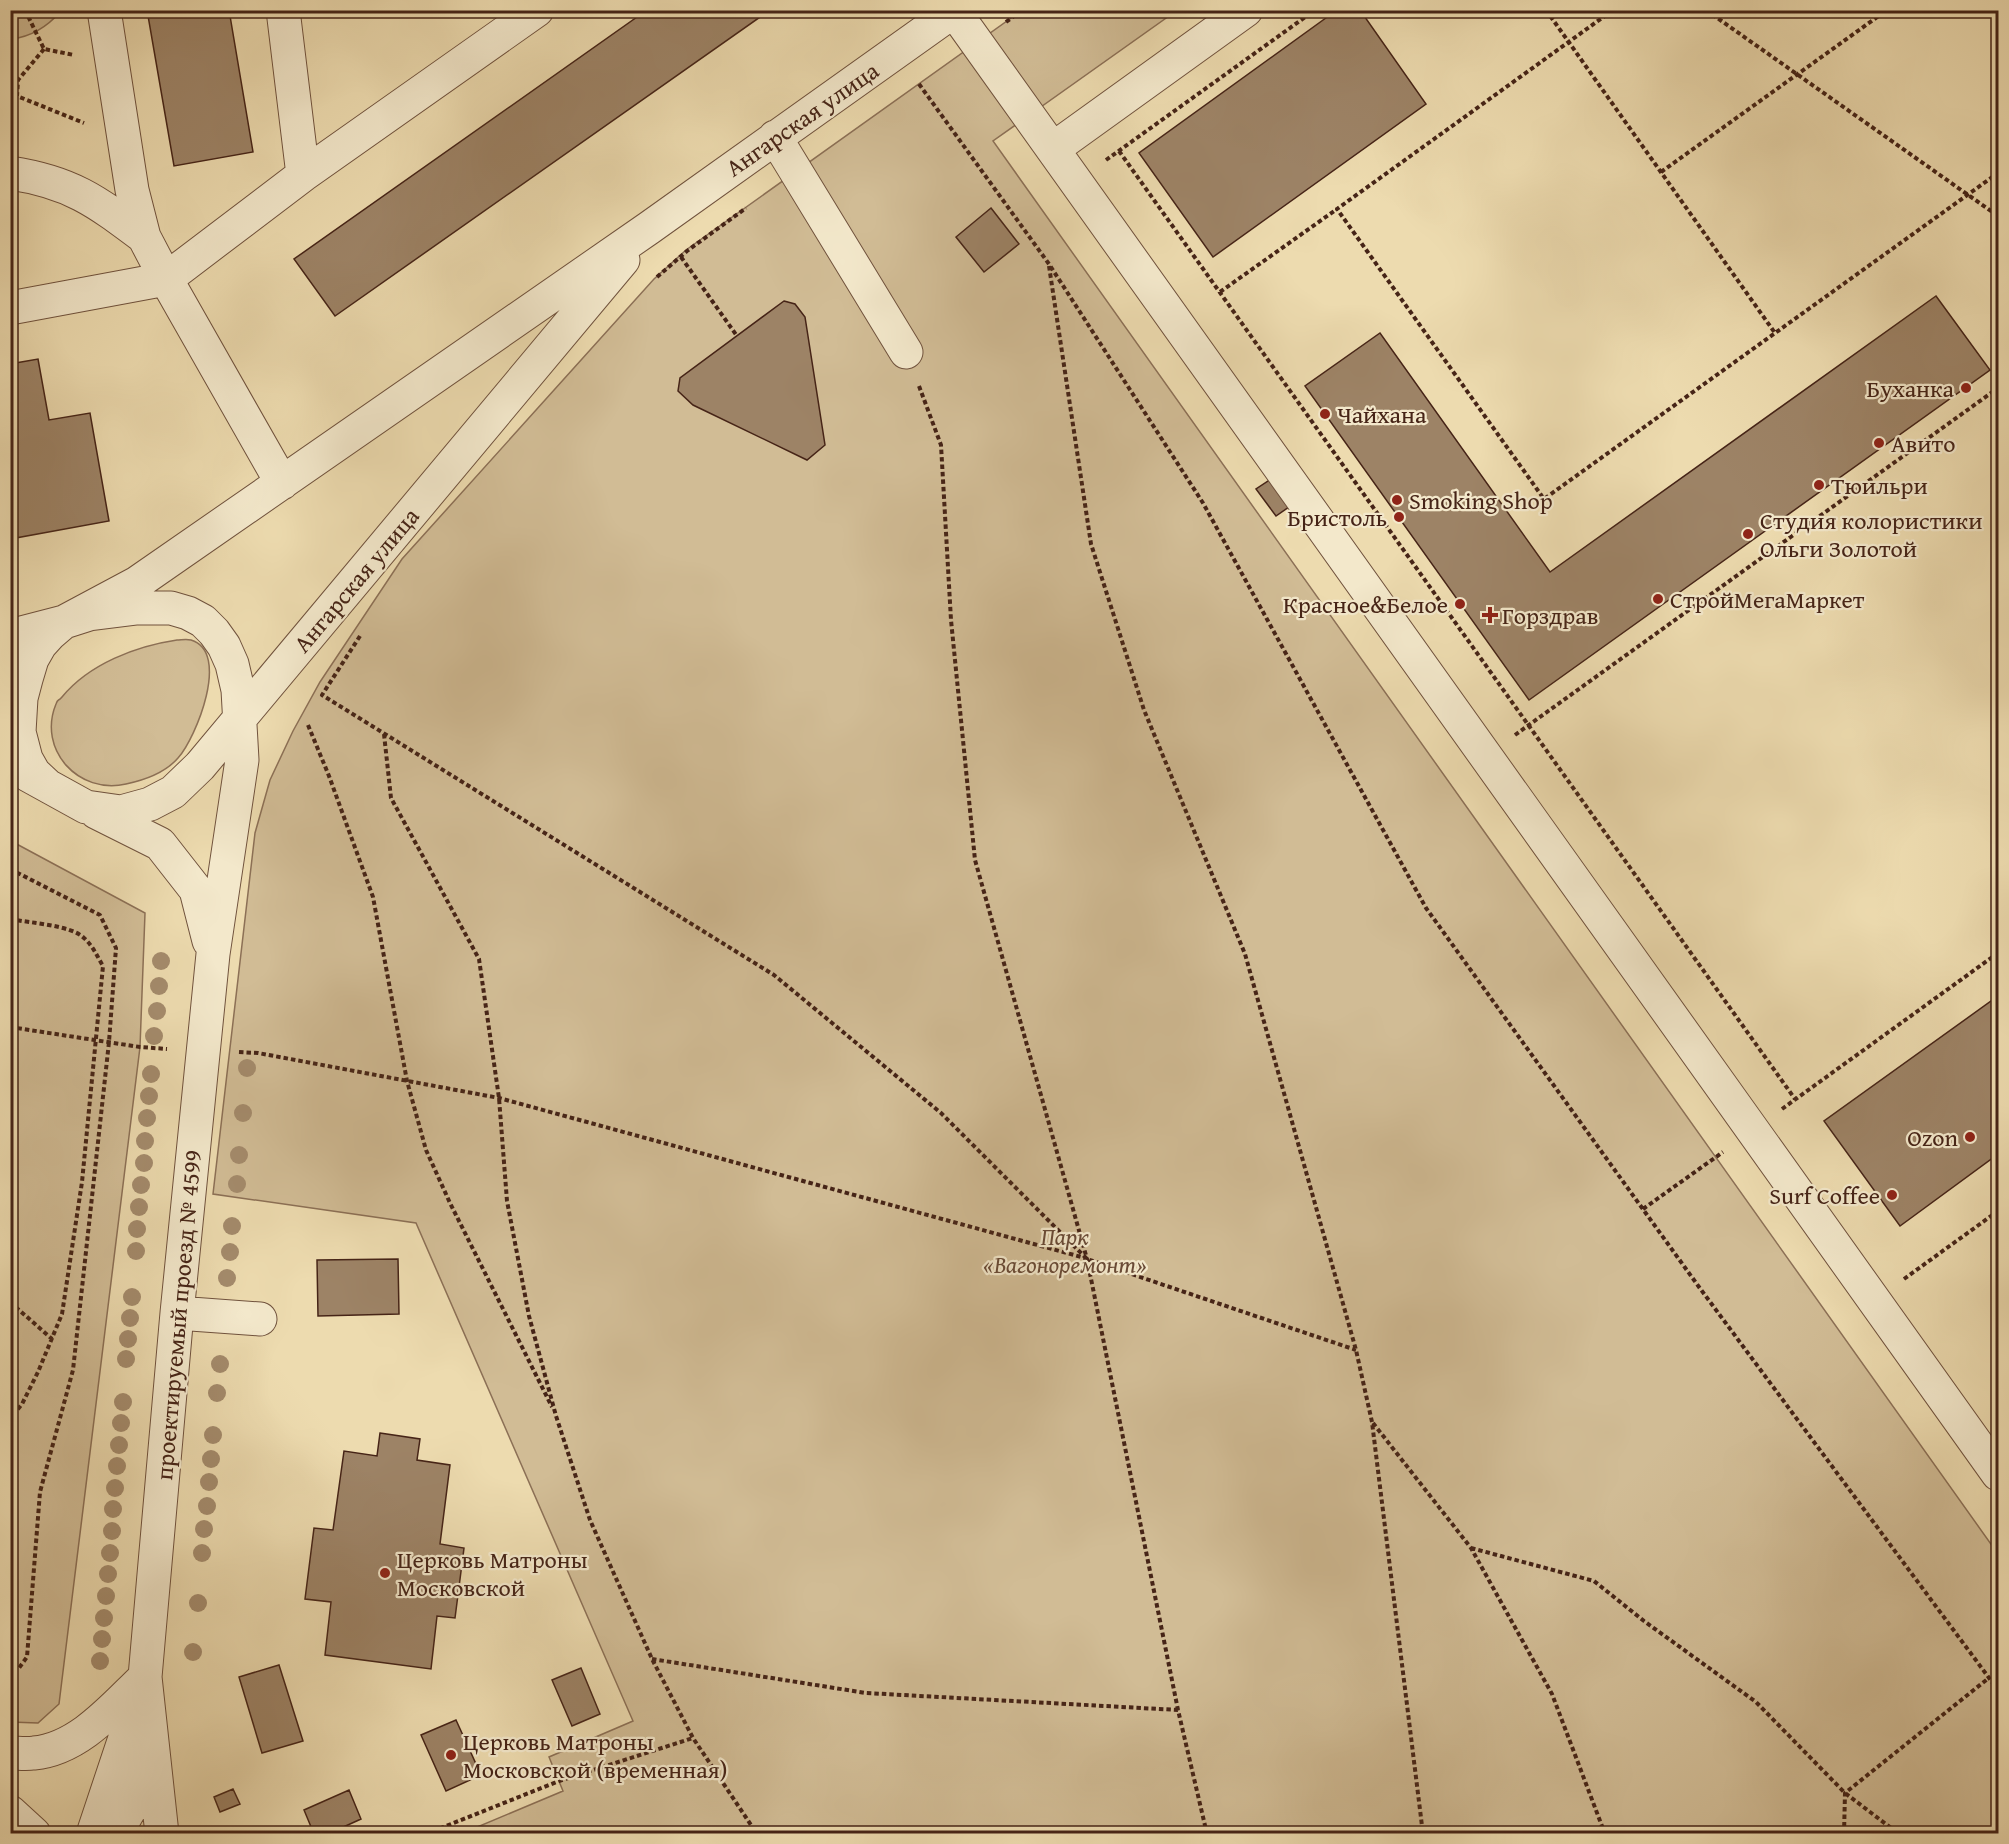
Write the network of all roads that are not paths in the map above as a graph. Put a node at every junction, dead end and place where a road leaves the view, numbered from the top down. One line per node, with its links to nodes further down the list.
1 (105, 10): 11 (street)
2 (283, 10): 9 (street)
3 (537, 10): 9 (street)
4 (1246, 10): 7 (street)
5 (955, 11): 6 (street, Ангарская улица); 7 (street)
6 (775, 138): 10 (street, Ангарская улица); 14 (street)
7 (1053, 149): 25 (street)
8 (10, 173): 11 (street)
9 (303, 175): 12 (street)
10 (649, 228): 15 (street, Ангарская улица); 18 (street, Ангарская улица)
11 (144, 237): 12 (street)
12 (166, 279): 13 (street); 15 (street)
13 (10, 308)
14 (906, 352)
15 (282, 483): 16 (street, Ангарская улица)
16 (64, 622): 17 (street, Ангарская улица); 18 (street); 20 (street)
17 (10, 636)
18 (241, 719): 21 (street, Ангарская улица); 22 (street, проектируемый проезд № 4599)
19 (10, 766): 20 (street, Ангарская улица)
20 (48, 786): 21 (street, Ангарская улица)
21 (86, 807): 22 (street, проектируемый проезд № 4599)
22 (213, 954): 23 (street, проектируемый проезд № 4599)
23 (177, 1313): 24 (street); 26 (street, проектируемый проезд № 4599)
24 (260, 1319)
25 (1998, 1474)
26 (145, 1677): 27 (street, проектируемый проезд № 4599); 28 (street); 31 (street, проектируемый проезд № 4599)
27 (151, 1745): 32 (street, проектируемый проезд № 4599); 33 (street, проектируемый проезд № 4599)
28 (10, 1754)
29 (10, 1812): 30 (street)
30 (34, 1833)
31 (93, 1833)
32 (115, 1833)
33 (162, 1833)

